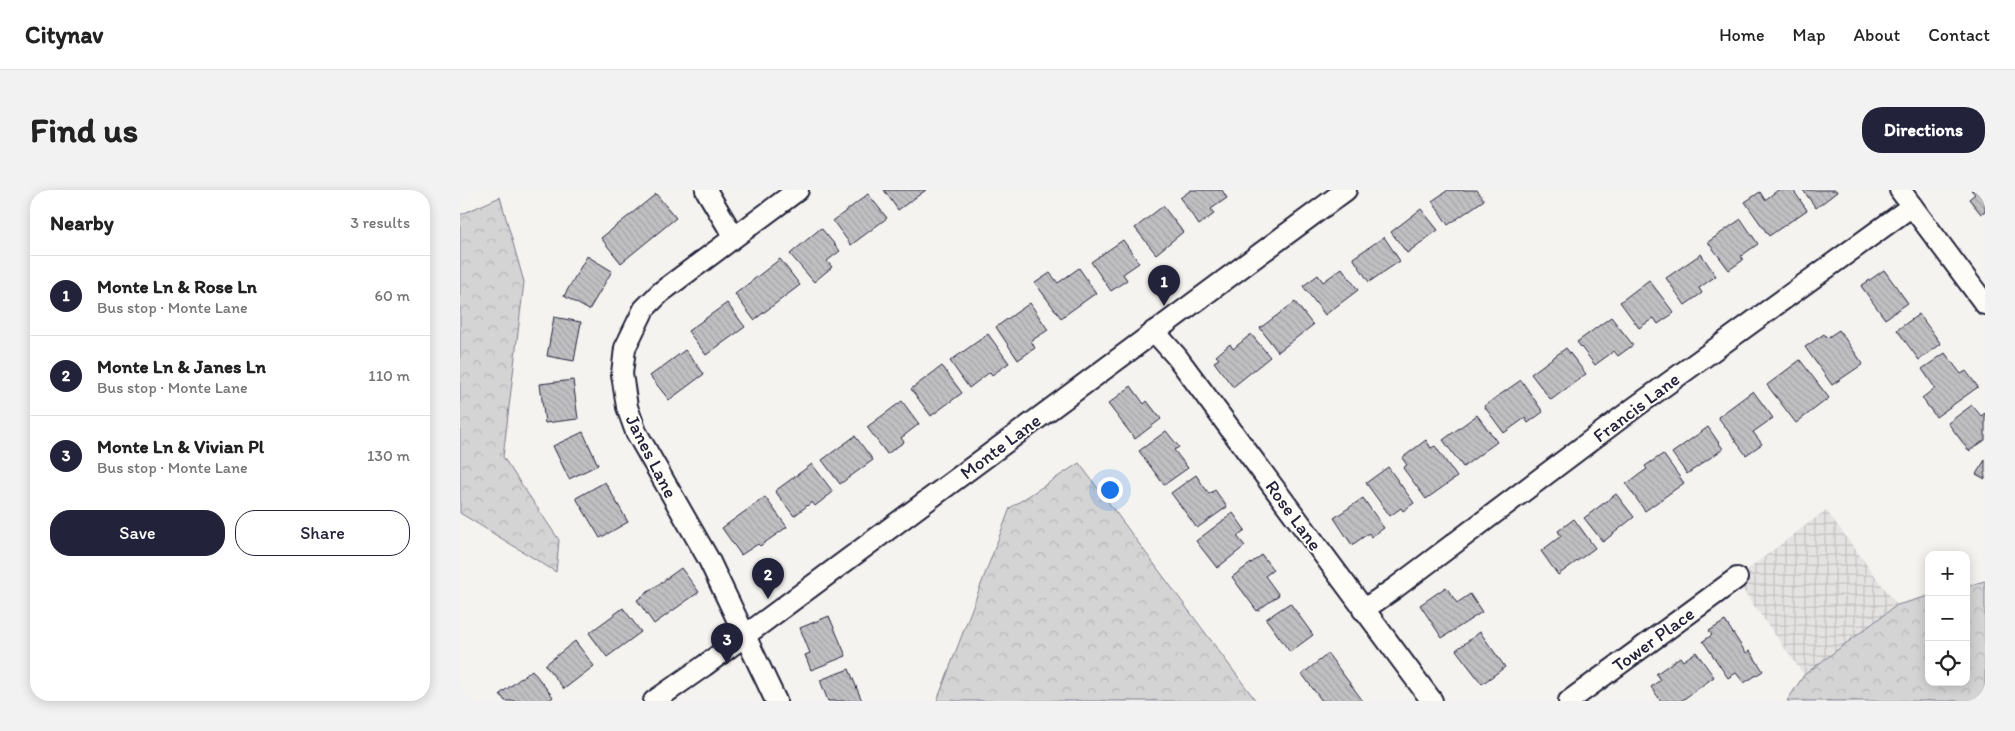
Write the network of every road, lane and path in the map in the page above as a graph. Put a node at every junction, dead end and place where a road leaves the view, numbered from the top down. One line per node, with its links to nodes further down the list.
1 (706, 190): 5 (street)
2 (798, 190): 5 (street, Janes Lane)
3 (1346, 190): 7 (street, Monte Lane)
4 (1906, 198): 6 (street); 9 (street, Francis Lane)
5 (734, 237): 10 (street, Janes Lane)
6 (1985, 304)
7 (1154, 331): 9 (street, Rose Lane); 10 (street, Monte Lane)
8 (1737, 578): 14 (street, Tower Place)
9 (1363, 610): 13 (street, Rose Lane)
10 (745, 635): 11 (street, Monte Lane); 12 (street, Janes Lane)
11 (654, 701)
12 (776, 701)
13 (1432, 701)
14 (1569, 701)

